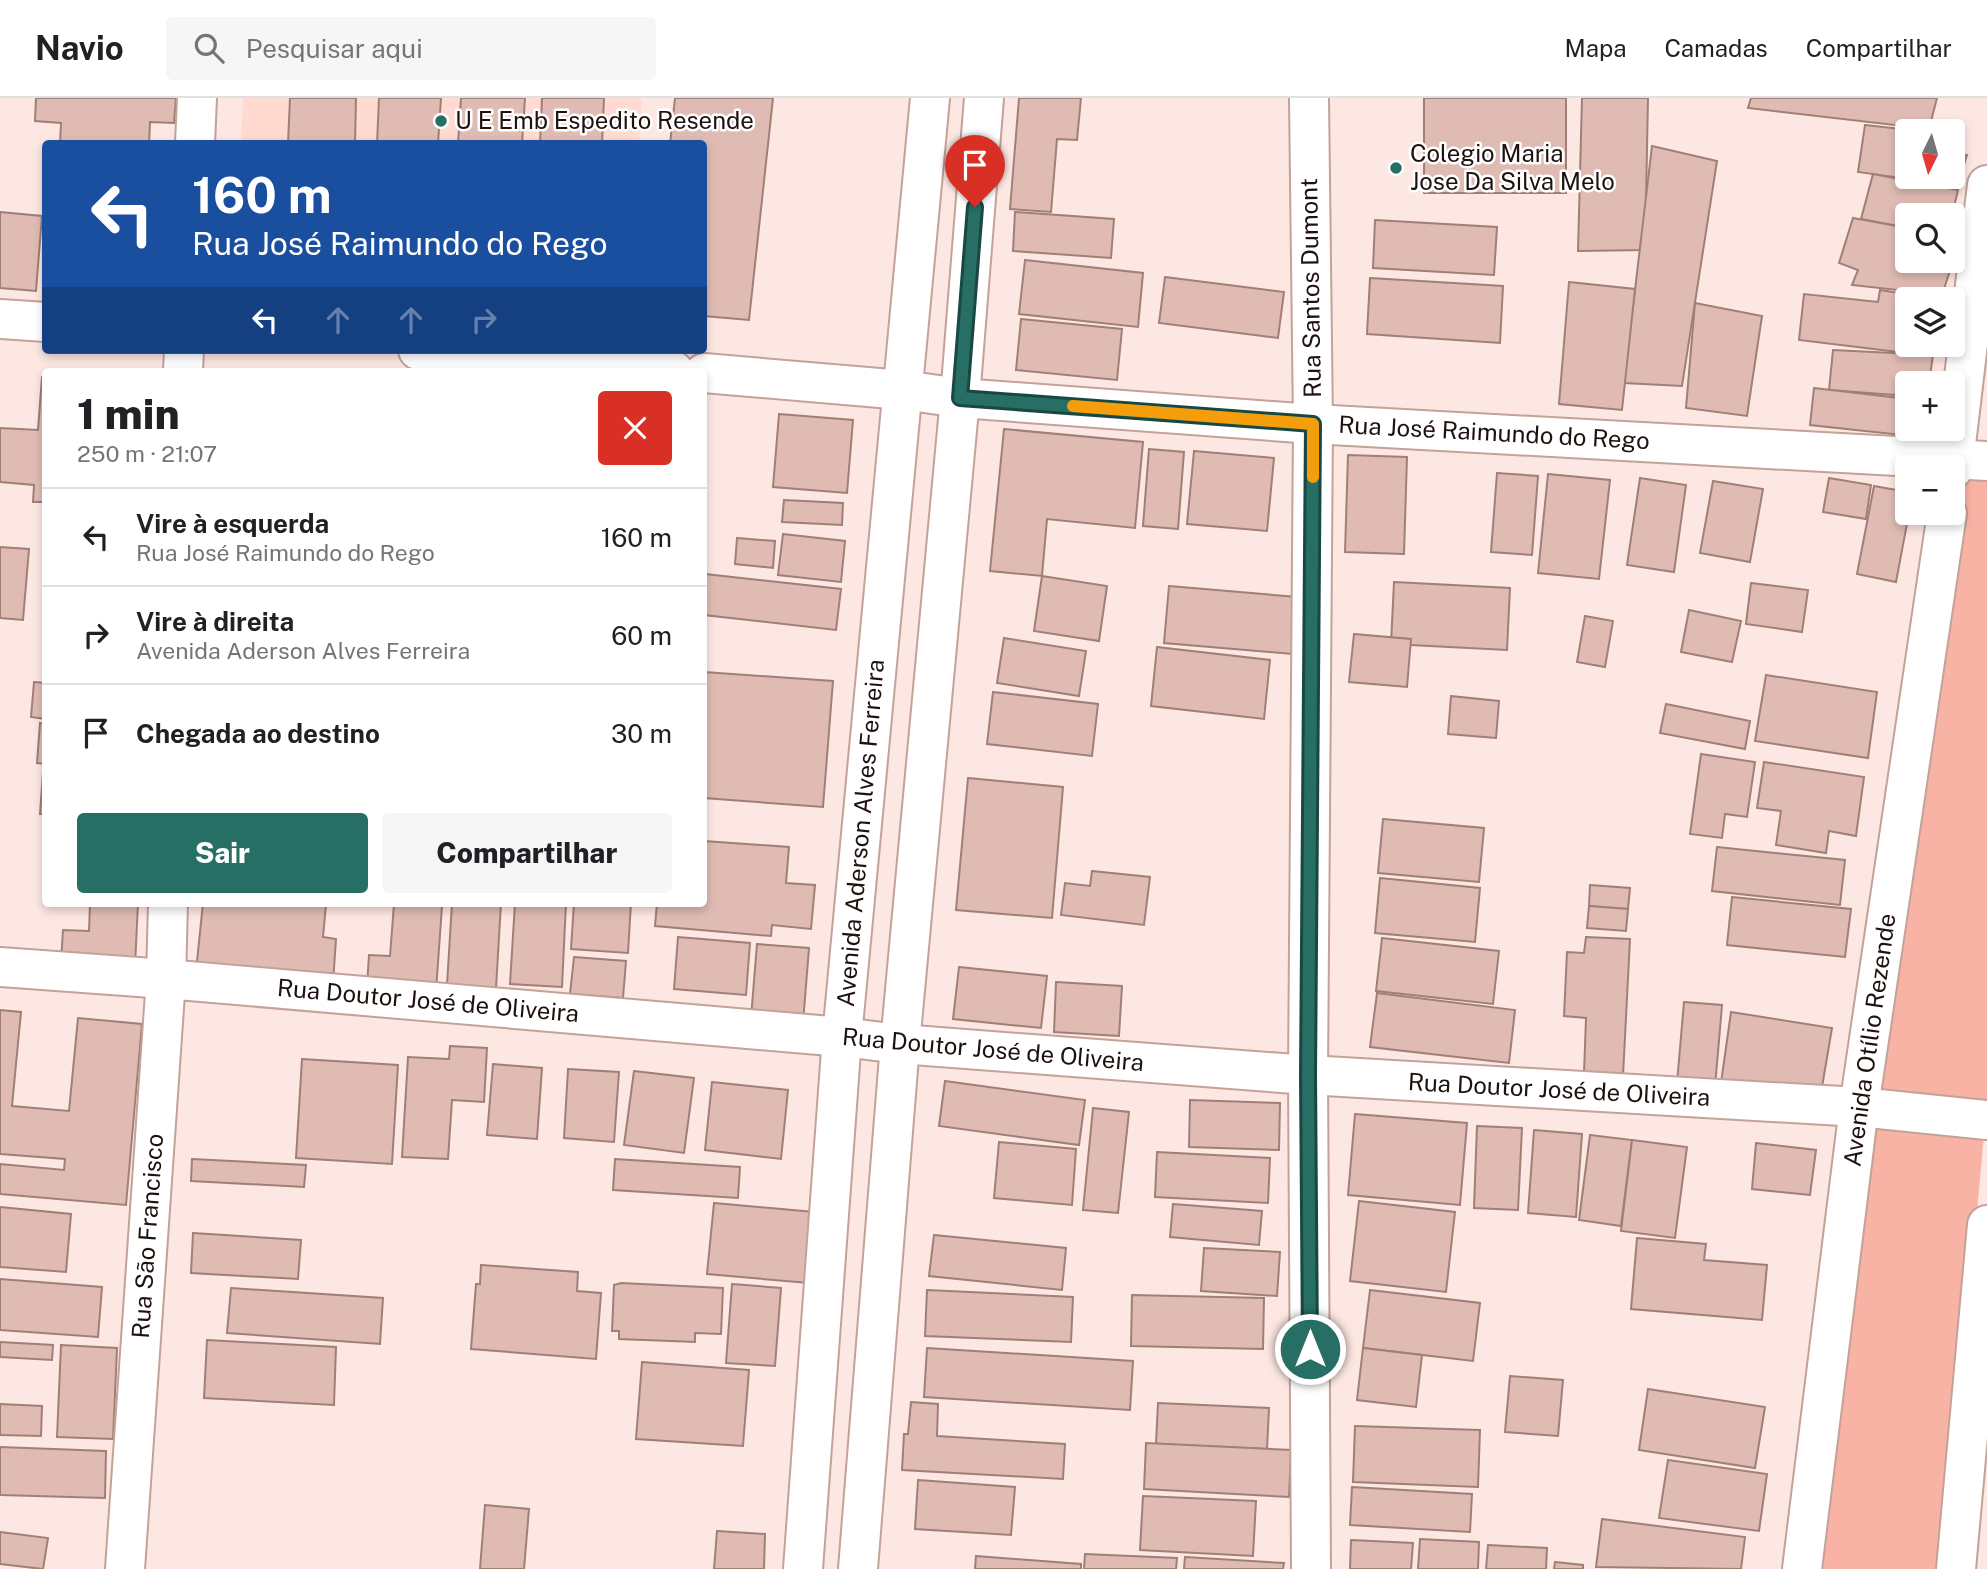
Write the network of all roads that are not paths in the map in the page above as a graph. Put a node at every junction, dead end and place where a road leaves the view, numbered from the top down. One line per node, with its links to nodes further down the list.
1 (197, 98): 5 (street)
2 (930, 98): 12 (street, Avenida Aderson Alves Ferreira)
3 (984, 98): 13 (street)
4 (1309, 98): 14 (street, Rua Santos Dumont)
5 (195, 140)
6 (1987, 185): 16 (street)
7 (0, 319): 8 (street)
8 (42, 322)
9 (467, 354): 10 (street)
10 (637, 368)
11 (707, 373): 12 (street, Rua José Raimundo do Rego)
12 (904, 390): 13 (street, Rua José Raimundo do Rego); 21 (street, Avenida Aderson Alves Ferreira)
13 (960, 398): 14 (street, Rua José Raimundo do Rego); 22 (street)
14 (1313, 424): 15 (street, Rua José Raimundo do Rego); 23 (street, Rua Santos Dumont)
15 (1895, 458)
16 (1965, 462)
17 (1945, 525): 24 (street, Avenida Otílio Rezende)
18 (168, 907): 20 (street, Rua São Francisco)
19 (0, 967): 20 (street, Rua Doutor José de Oliveira)
20 (166, 979): 21 (street, Rua Doutor José de Oliveira); 29 (street, Rua São Francisco)
21 (842, 1037): 22 (street, Rua Doutor José de Oliveira); 27 (street, Avenida Aderson Alves Ferreira)
22 (900, 1044): 23 (street, Rua Doutor José de Oliveira); 28 (street)
23 (1308, 1075): 24 (street, Rua Doutor José de Oliveira); 32 (street, Rua Santos Dumont)
24 (1859, 1107): 25 (street, Rua Doutor José de Oliveira); 33 (street, Avenida Otílio Rezende)
25 (1987, 1120)
26 (1987, 1225): 34 (street)
27 (826, 1254): 28 (street); 30 (street, Avenida Aderson Alves Ferreira)
28 (883, 1257): 31 (street)
29 (125, 1569)
30 (803, 1569)
31 (858, 1569)
32 (1311, 1569)
33 (1802, 1569)
34 (1956, 1569)

